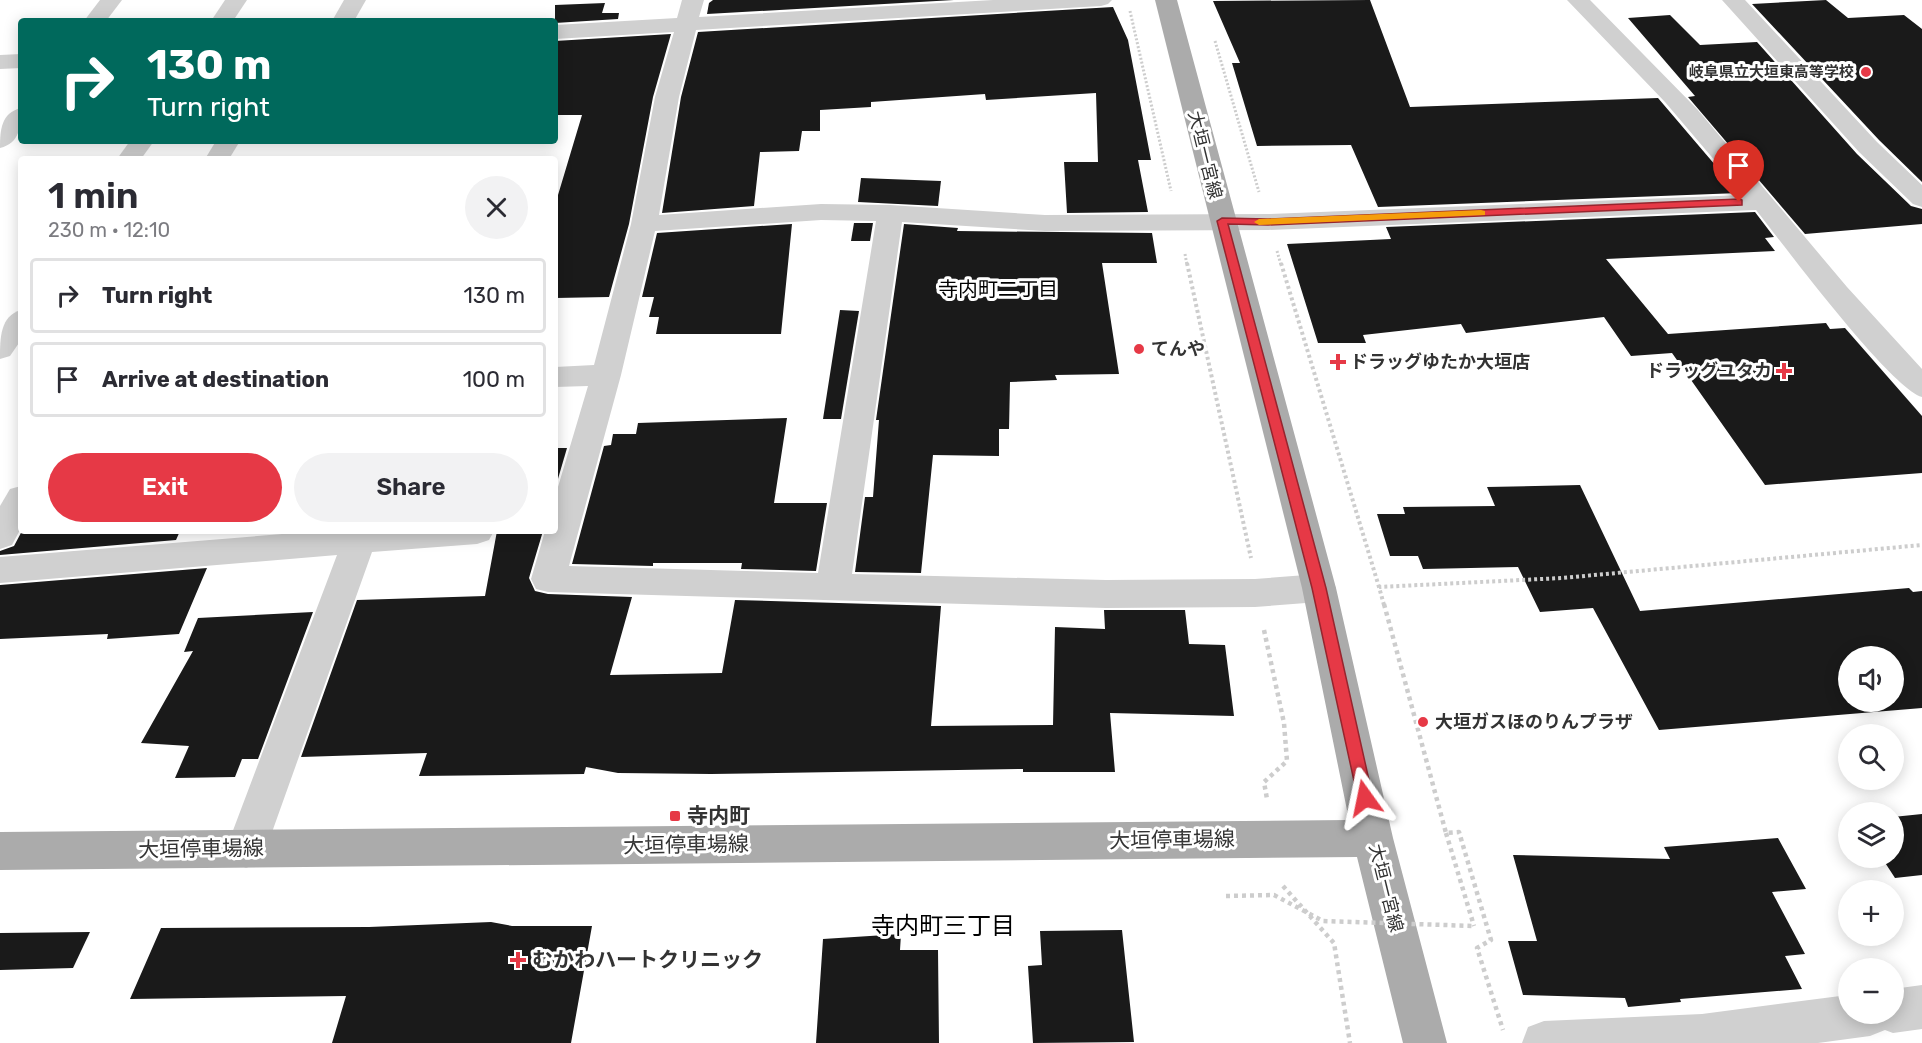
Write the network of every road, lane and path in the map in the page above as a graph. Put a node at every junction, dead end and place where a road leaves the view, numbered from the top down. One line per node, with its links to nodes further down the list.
1 (111, 0): 10 (street)
2 (236, 0): 11 (street)
3 (355, 0): 12 (street)
4 (693, 0): 13 (street)
5 (1101, 0): 13 (street)
6 (1166, 0): 24 (main road, 大垣一宮線)
7 (1578, 0): 21 (street)
8 (1733, 0): 20 (street)
9 (1129, 7): 23 (path)
10 (97, 18)
11 (224, 18)
12 (346, 18)
13 (686, 24): 14 (street); 26 (street)
14 (558, 32)
15 (1215, 40): 25 (path)
16 (18, 61): 17 (street)
17 (0, 62)
18 (18, 119): 19 (street)
19 (0, 141)
20 (1922, 199)
21 (1762, 202): 25 (street); 31 (street)
22 (890, 213): 23 (street); 26 (street); 40 (street)
23 (1178, 221): 24 (street); 43 (path)
24 (1222, 221): 25 (street); 42 (main road, 大垣一宮線)
25 (1268, 222): 41 (path)
26 (644, 224): 29 (street)
27 (18, 323): 28 (street)
28 (0, 349)
29 (606, 375): 30 (street); 33 (street)
30 (558, 377)
31 (1922, 387)
32 (18, 503): 36 (street)
33 (558, 524)
34 (445, 534): 37 (street)
35 (556, 534): 40 (street)
36 (0, 536)
37 (359, 542): 39 (street); 47 (street)
38 (1922, 545): 41 (path)
39 (0, 570)
40 (833, 586): 43 (street)
41 (1379, 586): 45 (path)
42 (1319, 588): 43 (street); 46 (main road, 大垣一宮線)
43 (1255, 593): 44 (path)
44 (1267, 799)
45 (1446, 833): 50 (path, bridge); 54 (path)
46 (1373, 838): 47 (main road, 大垣停車場線); 56 (main road, 大垣一宮線)
47 (246, 849): 48 (main road, 大垣停車場線)
48 (0, 851)
49 (1283, 886): 55 (path)
50 (1226, 896)
51 (1922, 1007): 52 (street)
52 (1904, 1009)
53 (1838, 1018): 54 (street)
54 (1524, 1038)
55 (1350, 1043)
56 (1425, 1043)

